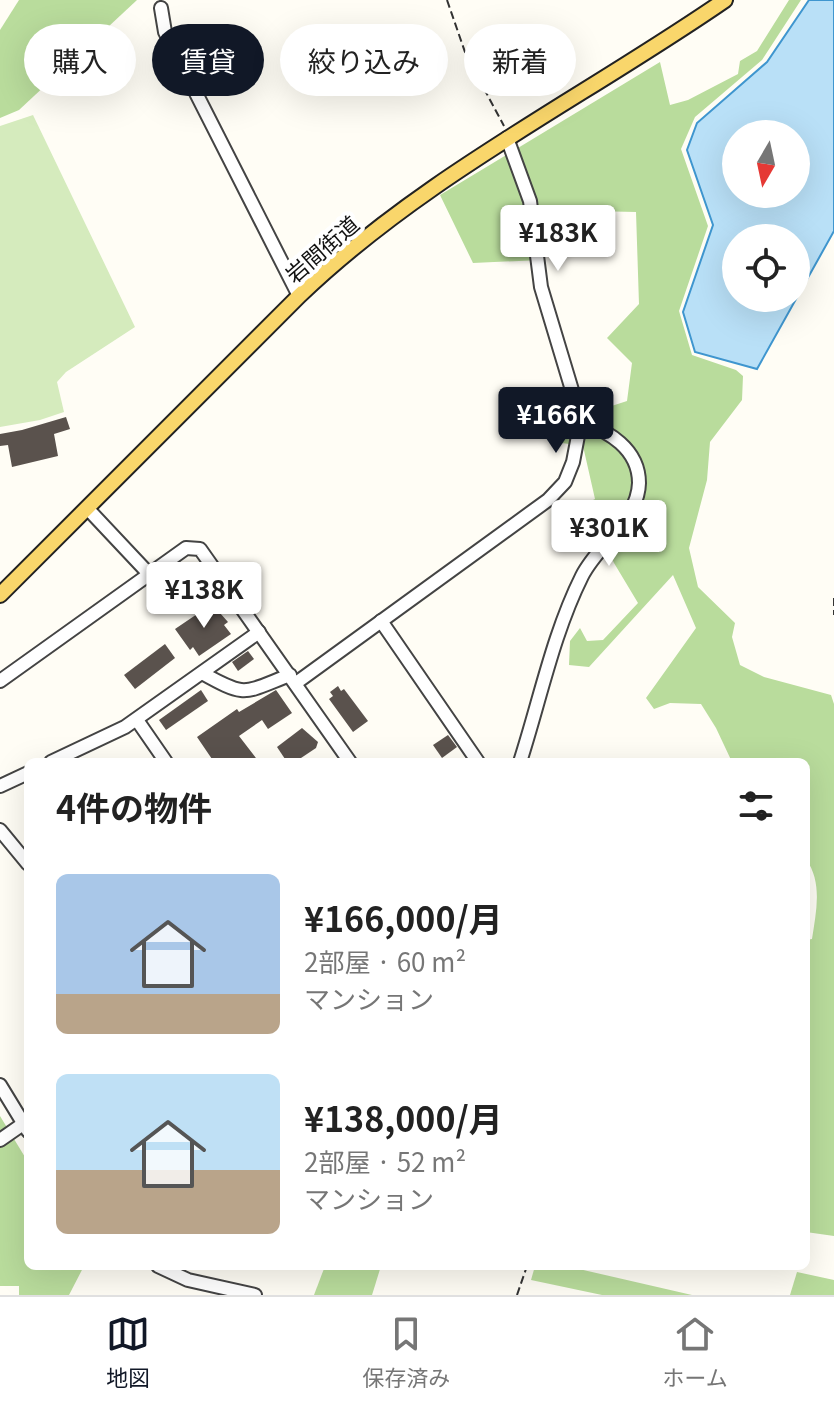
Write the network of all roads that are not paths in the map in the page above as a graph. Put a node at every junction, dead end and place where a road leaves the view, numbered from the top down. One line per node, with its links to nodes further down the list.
1 (725, 0): 3 (main road, 岩間街道)
2 (161, 8): 4 (street)
3 (507, 138): 4 (main road, 岩間街道); 5 (street)
4 (299, 296): 6 (main road, 岩間街道)
5 (581, 420): 9 (street); 19 (street)
6 (87, 508): 7 (street); 8 (main road, 岩間街道)
7 (150, 575): 10 (street); 13 (street)
8 (0, 595)
9 (381, 621): 12 (street); 18 (street)
10 (259, 632): 11 (street); 12 (street)
11 (202, 673): 12 (street); 14 (street)
12 (293, 679): 17 (street)
13 (0, 681)
14 (137, 720): 15 (street); 16 (street)
15 (59, 758)
16 (163, 758)
17 (347, 758)
18 (475, 758)
19 (521, 758)
20 (24, 775): 21 (street)
21 (0, 786)
22 (0, 830): 23 (street)
23 (24, 859)
24 (0, 1085): 25 (street)
25 (24, 1121)
26 (24, 1125): 27 (street)
27 (0, 1140)
28 (167, 1270): 29 (street)
29 (255, 1295)

